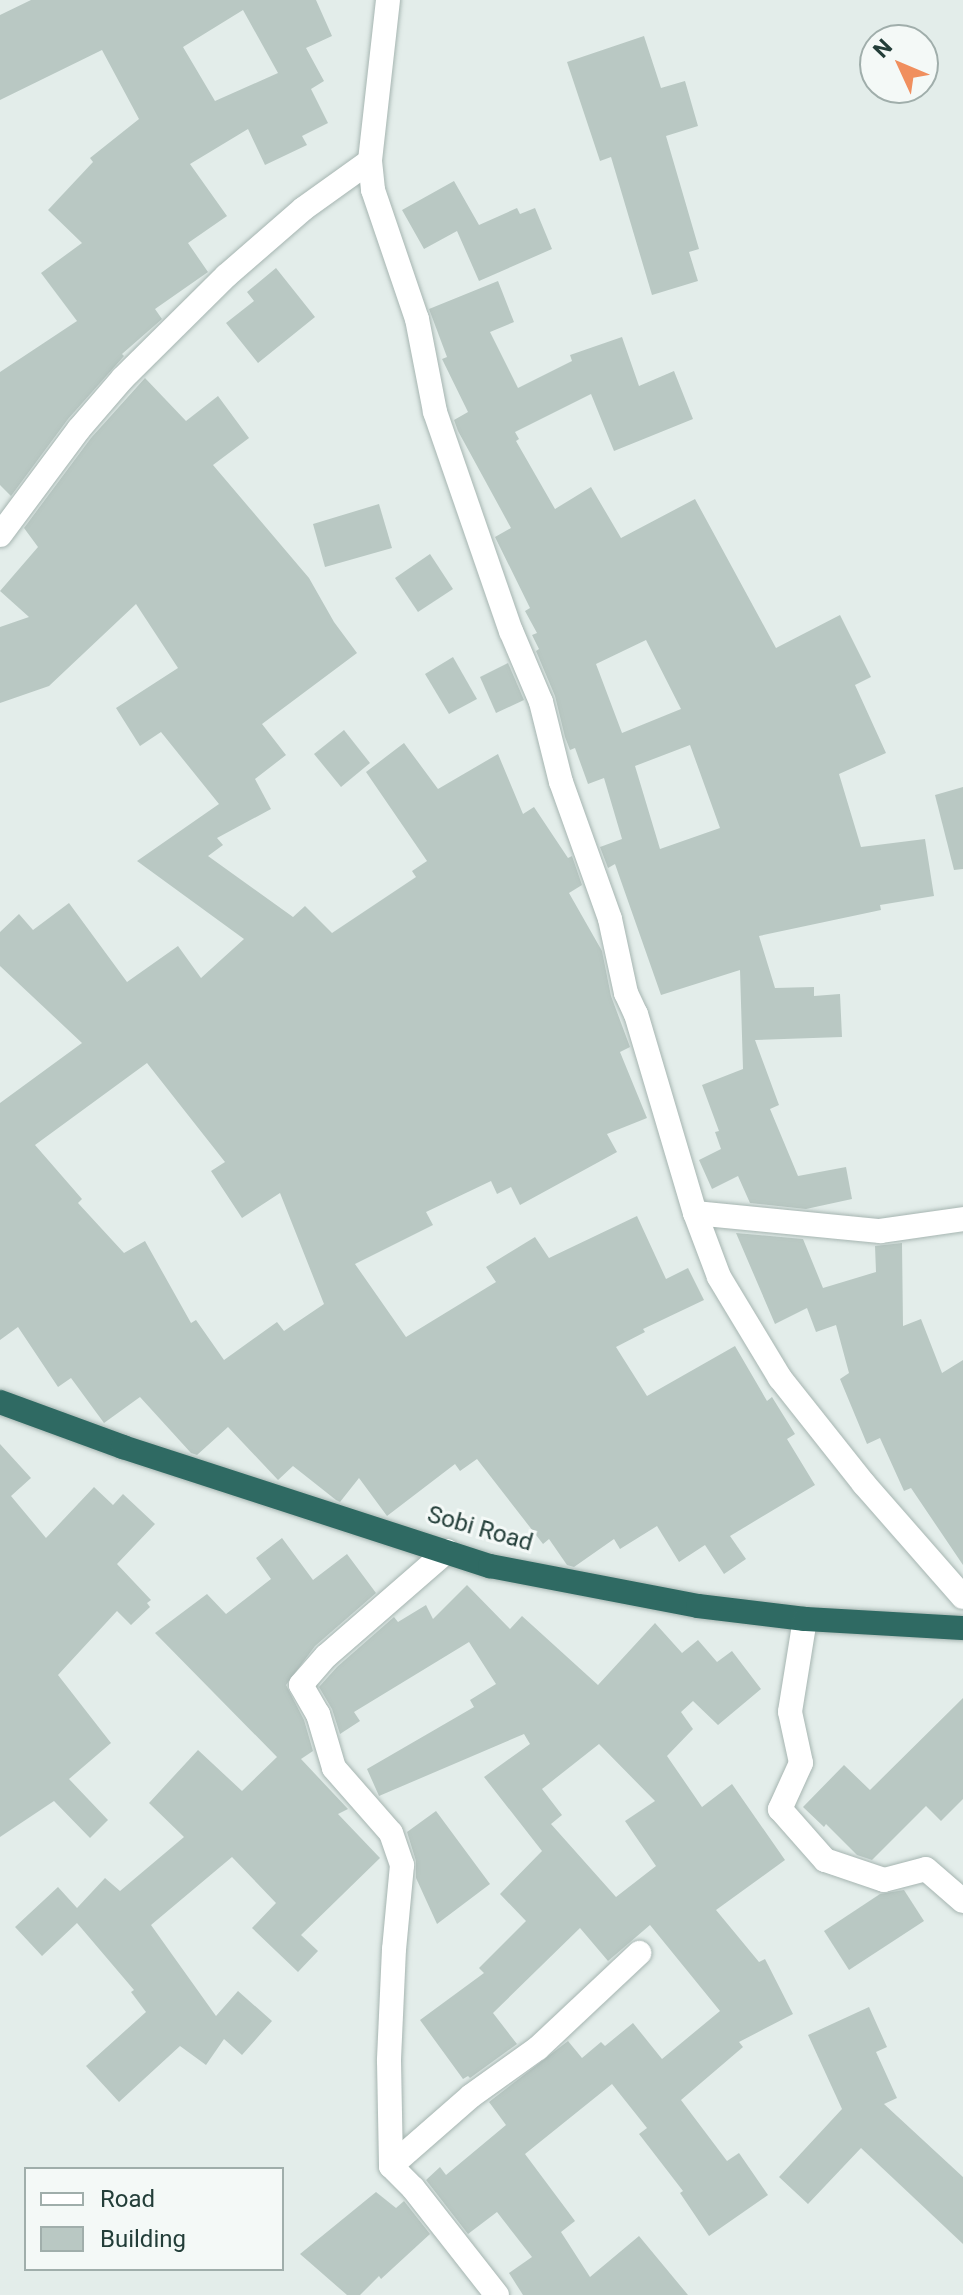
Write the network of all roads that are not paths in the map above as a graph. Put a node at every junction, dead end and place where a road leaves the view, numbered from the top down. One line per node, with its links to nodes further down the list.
1 (388, 0): 2 (street)
2 (370, 161): 3 (street); 4 (street)
3 (0, 535)
4 (695, 1213): 5 (street); 8 (street)
5 (963, 1219)
6 (0, 1402): 7 (highway, Sobi Road)
7 (447, 1551): 9 (highway, Sobi Road); 13 (street)
8 (963, 1597)
9 (805, 1619): 10 (highway, Sobi Road); 11 (street)
10 (963, 1628)
11 (963, 1901)
12 (639, 1953): 13 (street)
13 (391, 2166): 14 (street)
14 (497, 2295)

